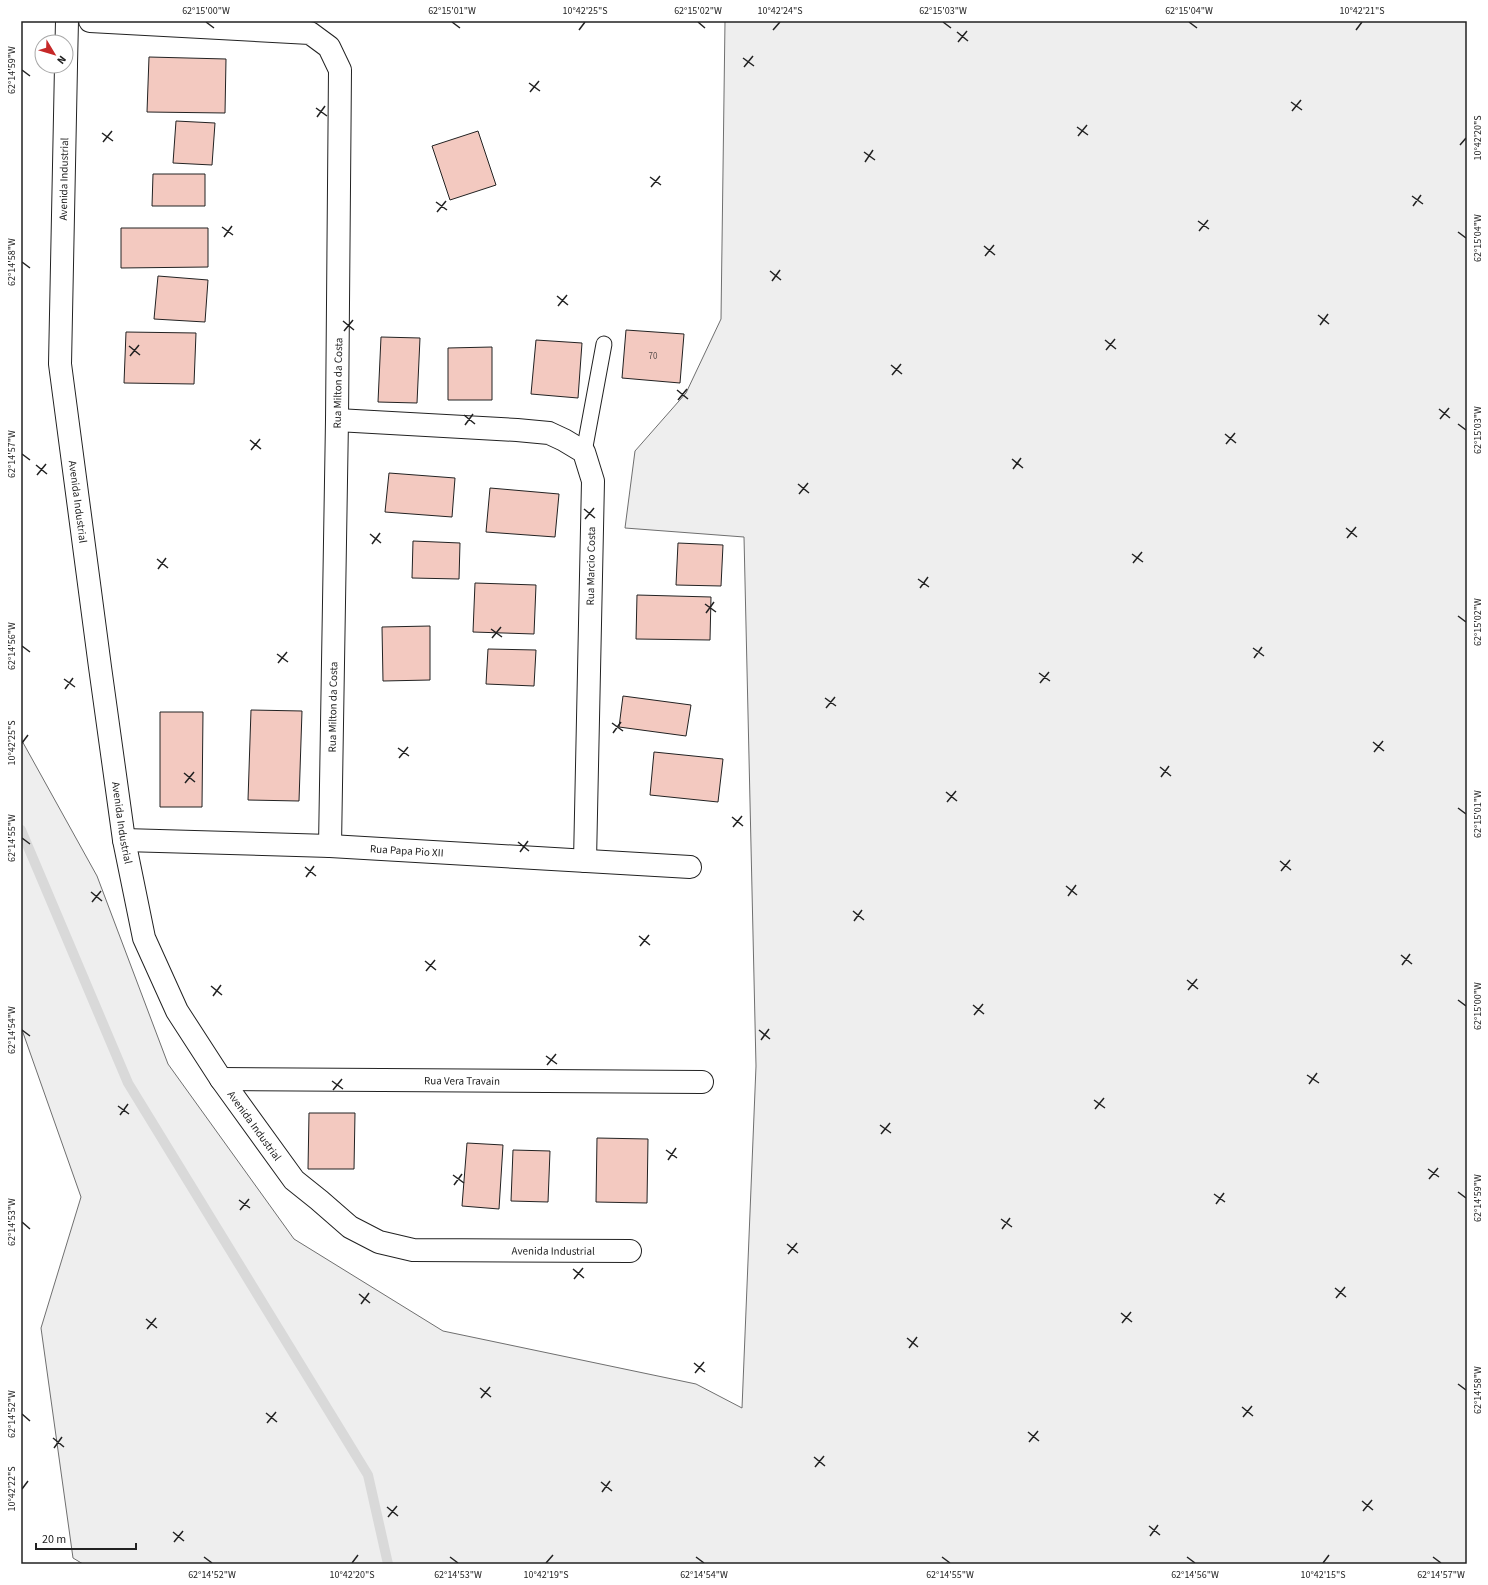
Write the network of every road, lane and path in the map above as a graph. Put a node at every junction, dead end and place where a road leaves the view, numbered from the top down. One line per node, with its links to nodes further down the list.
1 (67, 21): 3 (street, Avenida Industrial)
2 (90, 21): 6 (street, Rua Milton da Costa)
3 (67, 34)
4 (66, 74): 8 (street, Avenida Industrial)
5 (604, 344): 7 (lane)
6 (337, 420): 7 (street); 9 (street, Rua Milton da Costa)
7 (584, 452): 10 (street, Rua Marcio Costa)
8 (124, 840): 9 (street, Rua Papa Pio XII); 12 (street, Avenida Industrial)
9 (330, 846): 10 (street, Rua Papa Pio XII)
10 (585, 861): 11 (street, Rua Papa Pio XII)
11 (690, 867)
12 (221, 1079): 13 (street, Rua Vera Travain); 14 (street, Avenida Industrial)
13 (702, 1082)
14 (630, 1251)

